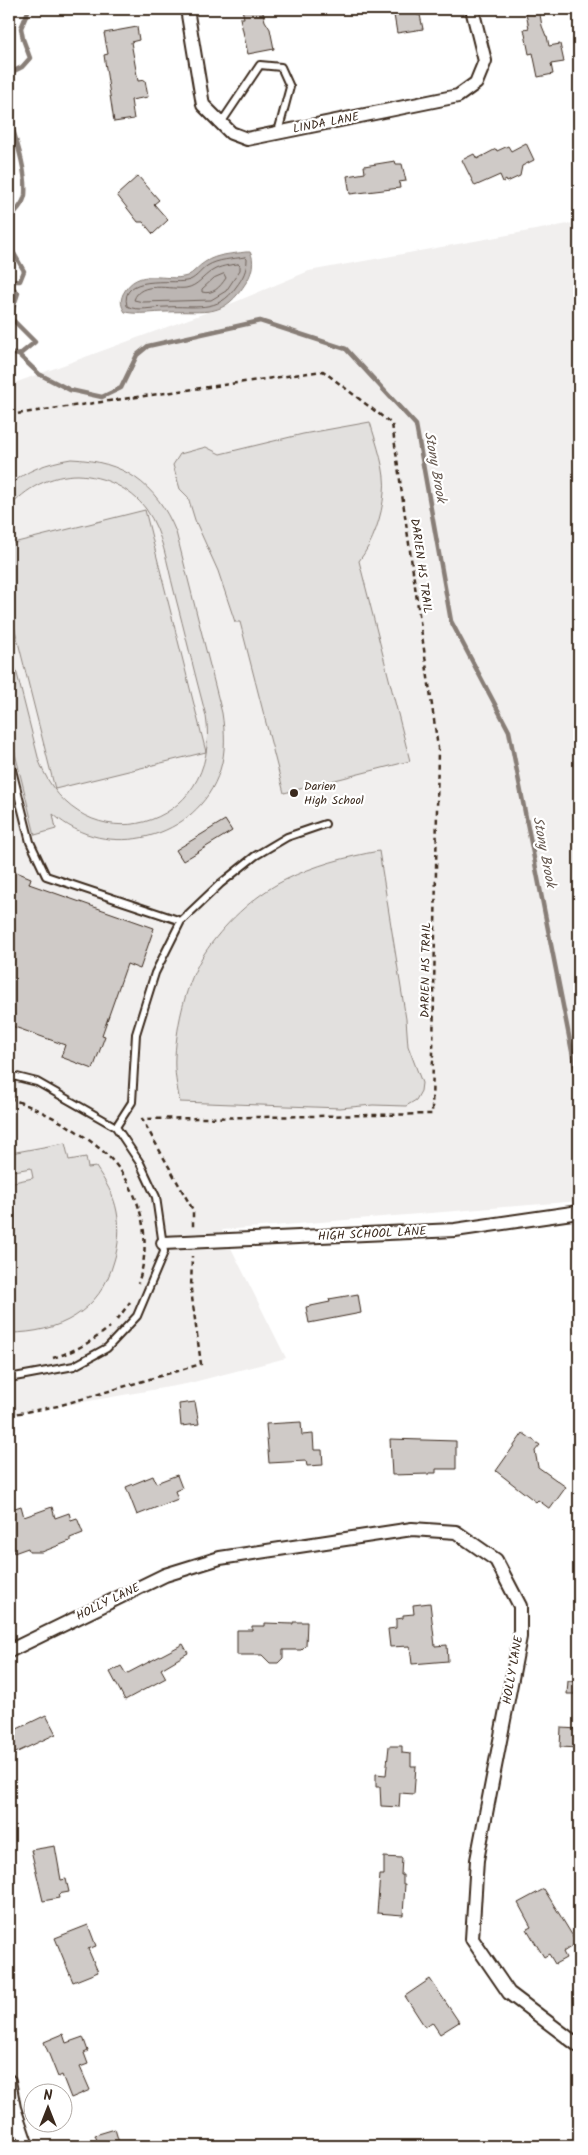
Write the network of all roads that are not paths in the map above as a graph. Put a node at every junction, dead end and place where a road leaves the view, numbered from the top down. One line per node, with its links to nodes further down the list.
1 (187, 9): 3 (street, LINDA LANE)
2 (472, 9): 4 (street, LINDA LANE)
3 (220, 124): 4 (street, LINDA LANE); 4 (lane)
4 (278, 132)
5 (9, 758): 7 (lane)
6 (325, 824): 7 (lane)
7 (181, 921): 9 (lane)
8 (9, 1075): 9 (lane)
9 (116, 1127): 11 (lane)
10 (579, 1212): 11 (street, HIGH SCHOOL LANE)
11 (163, 1244): 12 (lane)
12 (9, 1378)
13 (9, 1650): 14 (street, HOLLY LANE)
14 (579, 2046)
15 (9, 2081): 16 (street)
16 (27, 2146)

